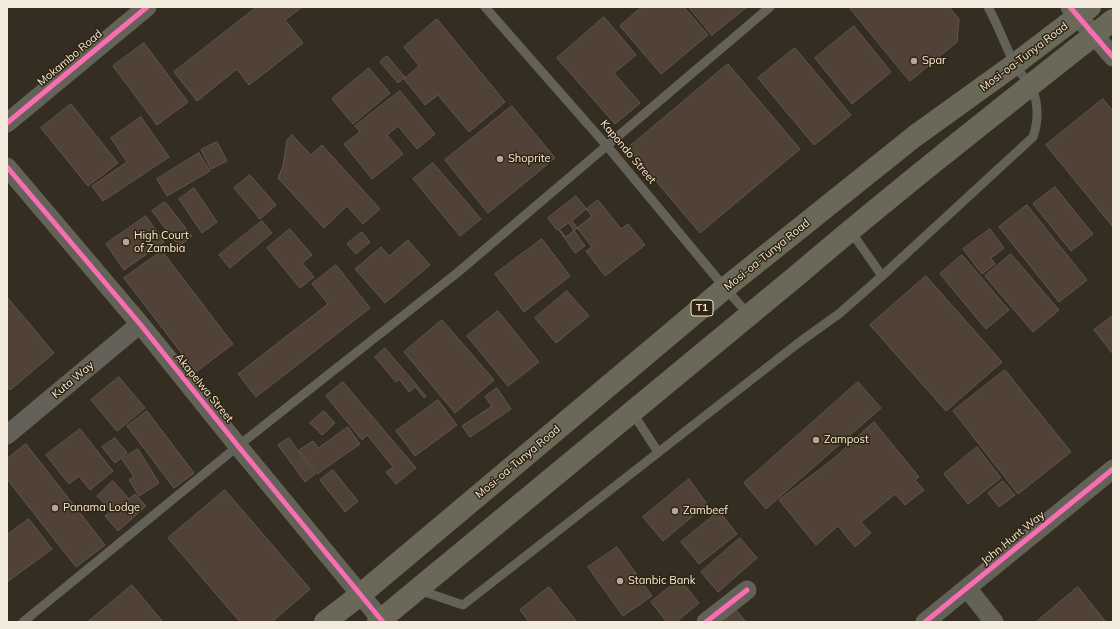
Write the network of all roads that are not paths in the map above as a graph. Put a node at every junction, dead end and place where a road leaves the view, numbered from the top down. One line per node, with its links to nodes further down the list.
1 (147, 7): 11 (street, Mokambo Road)
2 (485, 7): 12 (lane, Kapondo Street)
3 (770, 7): 12 (lane)
4 (988, 7): 9 (lane)
5 (1079, 10): 7 (street); 9 (highway, Mosi-oa-Tunya Road / T1)
6 (1113, 20): 7 (highway)
7 (1094, 36): 8 (street); 10 (highway)
8 (1113, 57)
9 (1015, 64): 10 (lane); 16 (highway, Mosi-oa-Tunya Road / T1)
10 (1030, 85): 14 (highway); 15 (lane)
11 (7, 124)
12 (607, 146): 16 (lane, Kapondo Street); 21 (lane)
13 (7, 167): 18 (street, Akapelwa Street)
14 (850, 230): 15 (lane); 17 (highway)
15 (882, 276): 22 (lane)
16 (725, 288): 17 (lane, Kapondo Street); 27 (highway, Mosi-oa-Tunya Road / T1)
17 (749, 315): 19 (highway)
18 (140, 324): 20 (street, Kuta Way); 21 (street, Akapelwa Street)
19 (632, 412): 22 (lane); 25 (highway)
20 (7, 436)
21 (238, 446): 27 (street, Akapelwa Street); 29 (lane)
22 (658, 452): 25 (lane)
23 (1113, 469): 24 (street, John Hunt Way)
24 (967, 588): 32 (street, John Hunt Way); 33 (street)
25 (418, 590): 28 (highway)
26 (747, 590): 31 (street)
27 (360, 595): 28 (street, Akapelwa Street); 30 (highway, Mosi-oa-Tunya Road / T1)
28 (381, 621)
29 (23, 622)
30 (325, 622)
31 (706, 622)
32 (925, 622)
33 (994, 622)

